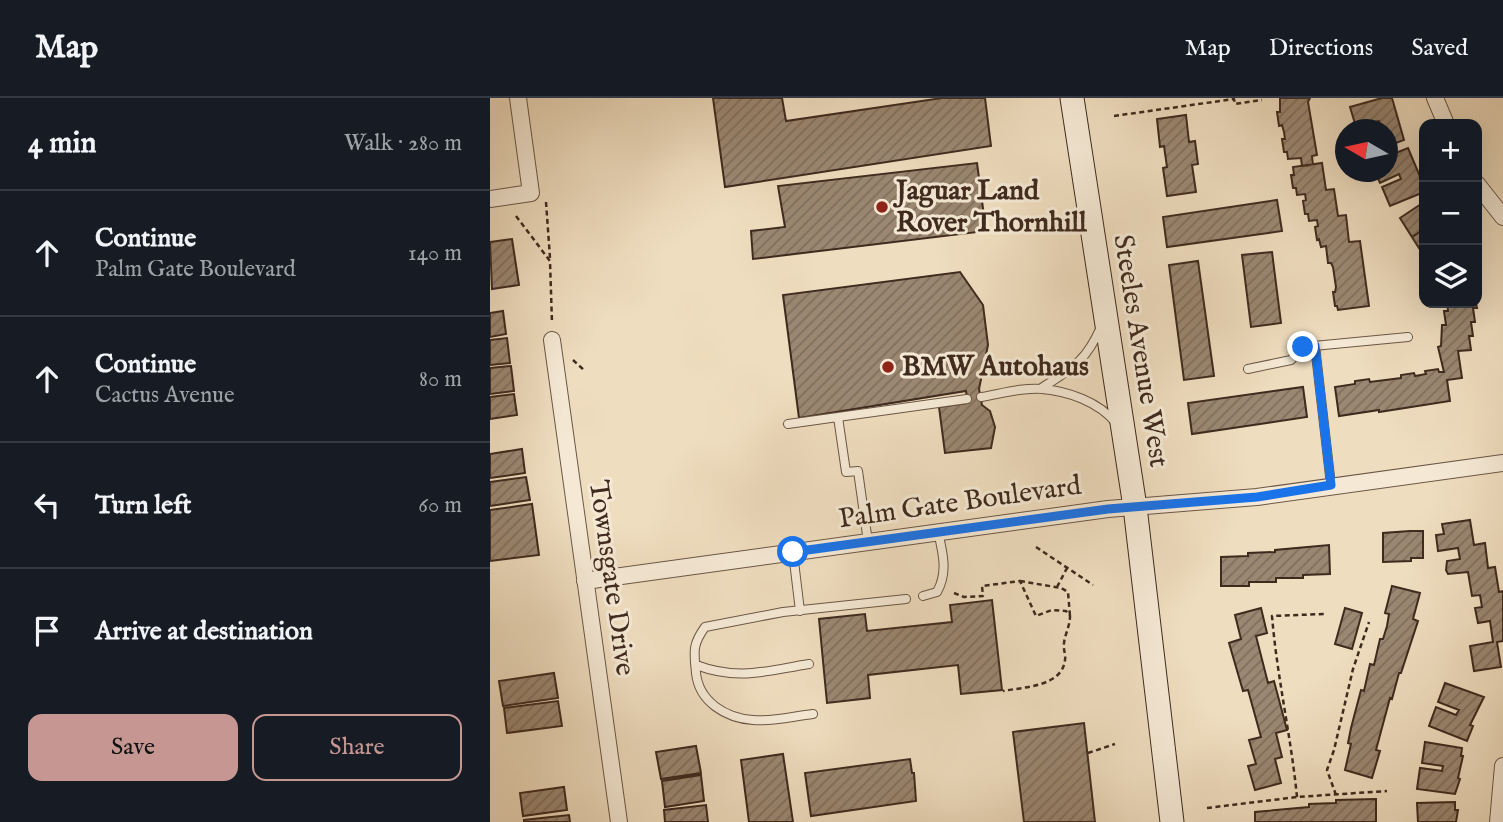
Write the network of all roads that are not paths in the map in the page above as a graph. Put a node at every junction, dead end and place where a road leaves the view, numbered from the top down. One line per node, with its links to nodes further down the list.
1 (518, 98): 6 (street)
2 (1072, 98): 8 (main road, Steeles Avenue West)
3 (1435, 98): 4 (street)
4 (1444, 119)
5 (1482, 190): 7 (street)
6 (490, 199)
7 (1503, 217)
8 (1105, 318): 13 (lane); 18 (main road, Steeles Avenue West)
9 (1408, 337): 11 (lane)
10 (552, 341): 25 (street, Townsgate Drive)
11 (1315, 346): 12 (lane); 20 (lane)
12 (1248, 369)
13 (1040, 388): 14 (lane); 18 (lane)
14 (981, 397)
15 (967, 399): 16 (lane)
16 (838, 417): 17 (lane); 23 (lane)
17 (788, 424)
18 (1122, 431): 21 (main road, Steeles Avenue West)
19 (1503, 464): 20 (street, Palm Gate Boulevard)
20 (1331, 485): 21 (street, Palm Gate Boulevard)
21 (1135, 507): 22 (street, Palm Gate Boulevard); 34 (main road, Steeles Avenue West)
22 (938, 532): 23 (street, Palm Gate Boulevard); 26 (lane)
23 (868, 542): 24 (street, Palm Gate Boulevard)
24 (793, 552): 25 (street, Palm Gate Boulevard); 28 (lane)
25 (585, 581): 33 (street, Townsgate Drive)
26 (923, 596)
27 (906, 599): 28 (lane)
28 (800, 611): 30 (lane)
29 (809, 664): 30 (lane)
30 (696, 665): 31 (lane)
31 (813, 715)
32 (1503, 766): 35 (street)
33 (619, 822)
34 (1172, 822)
35 (1498, 822)

